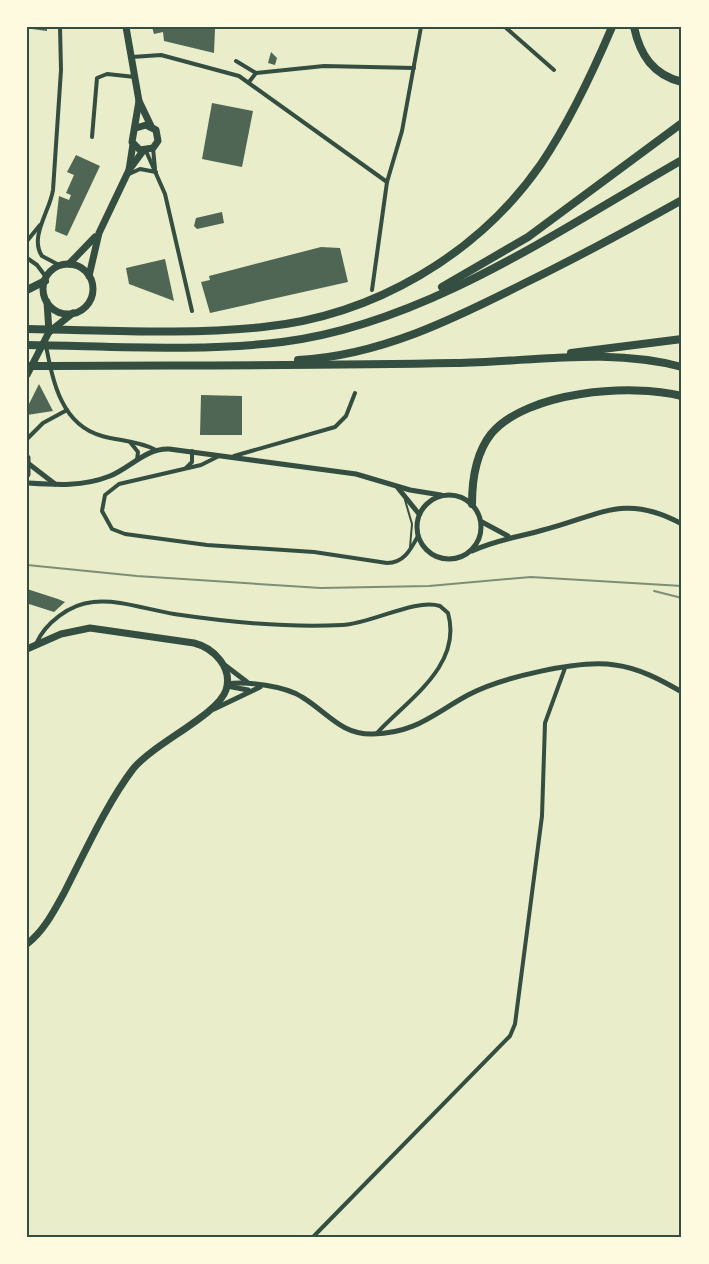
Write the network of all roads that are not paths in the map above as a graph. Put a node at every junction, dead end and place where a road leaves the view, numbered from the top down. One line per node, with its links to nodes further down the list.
1 (60, 27): 28 (street)
2 (126, 27): 7 (highway)
3 (421, 27): 9 (street)
4 (505, 27): 10 (street)
5 (612, 27): 42 (highway)
6 (634, 27): 14 (highway)
7 (132, 57): 12 (highway); 13 (street)
8 (236, 61): 11 (street)
9 (414, 68): 11 (street); 26 (street)
10 (554, 70)
11 (256, 73): 13 (street)
12 (135, 77): 15 (highway); 19 (street)
13 (249, 82): 26 (street)
14 (682, 82)
15 (139, 101): 17 (highway); 18 (highway)
16 (682, 123): 41 (highway)
17 (151, 126): 18 (highway); 21 (highway)
18 (136, 128): 20 (highway)
19 (92, 136)
20 (134, 144): 21 (highway); 23 (highway)
21 (147, 150): 23 (highway); 24 (street); 24 (street)
22 (682, 160): 41 (highway)
23 (129, 170): 25 (highway)
24 (156, 171): 25 (street); 39 (street)
25 (125, 179): 29 (highway)
26 (387, 182): 37 (street)
27 (682, 200): 48 (highway)
28 (44, 220): 30 (street); 33 (street)
29 (99, 233): 32 (highway); 34 (highway)
30 (27, 241)
31 (27, 258): 35 (street)
32 (69, 264): 33 (highway); 34 (highway)
33 (59, 265): 35 (highway)
34 (89, 276): 40 (highway)
35 (45, 279): 36 (highway); 38 (highway)
36 (27, 290)
37 (372, 290)
38 (47, 302): 40 (highway); 43 (highway)
39 (192, 311)
40 (73, 313): 43 (highway)
41 (390, 314): 45 (highway)
42 (27, 329)
43 (46, 336): 50 (highway); 53 (street)
44 (682, 339): 46 (highway)
45 (27, 345)
46 (456, 363): 48 (highway); 49 (highway)
47 (27, 366): 48 (highway)
48 (179, 366)
49 (682, 367)
50 (27, 375)
51 (355, 393): 59 (street)
52 (682, 396): 68 (highway)
53 (67, 410): 54 (street); 55 (street)
54 (27, 440)
55 (129, 441): 56 (street); 61 (street)
56 (157, 450): 57 (street); 61 (street)
57 (192, 451): 58 (street); 62 (street)
58 (222, 454): 59 (street); 62 (street)
59 (234, 456): 66 (street)
60 (28, 461): 63 (highway); 65 (street)
61 (137, 461): 65 (street)
62 (186, 468): 75 (street)
63 (27, 474)
64 (27, 483): 65 (street)
65 (56, 485)
66 (394, 485): 67 (street); 69 (street); 75 (lane)
67 (441, 495): 68 (street); 69 (street)
68 (472, 504): 70 (street)
69 (419, 514): 72 (street)
70 (482, 522): 73 (street); 74 (street)
71 (682, 524): 73 (street)
72 (418, 536): 74 (street); 75 (street)
73 (509, 537): 74 (street)
74 (471, 551)
75 (409, 552)
76 (36, 644): 77 (highway); 78 (highway); 85 (street)
77 (27, 648)
78 (220, 660): 80 (highway); 81 (street)
79 (565, 668): 83 (street); 85 (street); 87 (street)
80 (227, 685): 81 (street); 82 (street); 84 (highway)
81 (259, 686): 82 (street); 85 (street)
82 (250, 690): 84 (street)
83 (682, 692)
84 (207, 712): 86 (highway)
85 (376, 734)
86 (27, 945)
87 (313, 1237)

